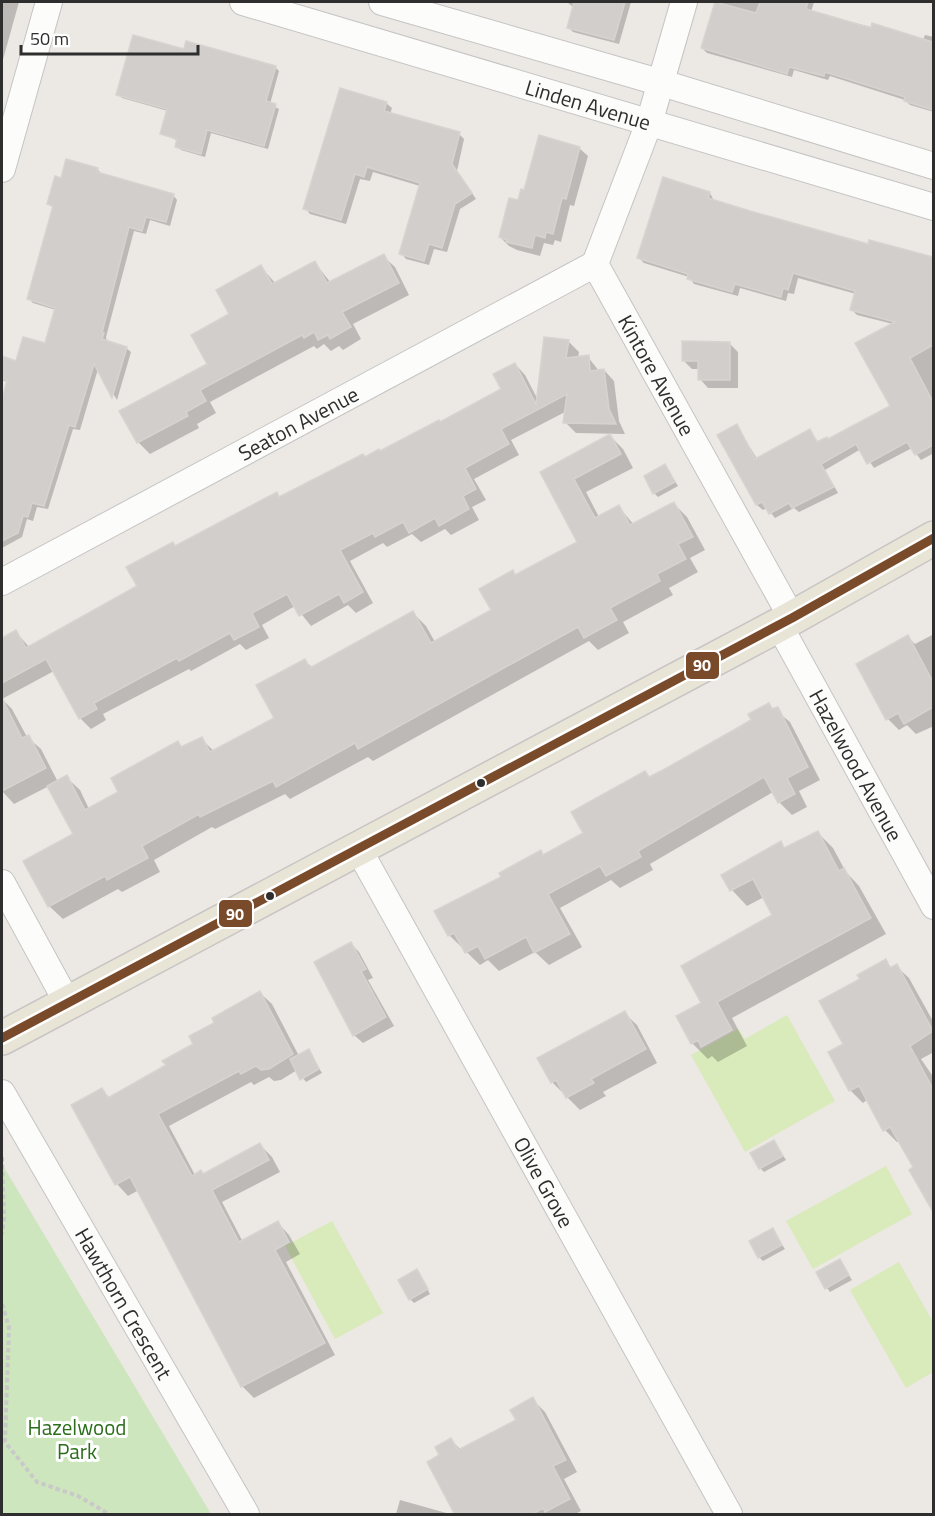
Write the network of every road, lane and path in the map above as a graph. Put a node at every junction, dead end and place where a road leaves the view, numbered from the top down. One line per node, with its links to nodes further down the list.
1 (49, 2): 8 (street)
2 (243, 2): 6 (street, Linden Avenue)
3 (382, 2): 5 (street, Linden Avenue)
4 (684, 2): 5 (street)
5 (662, 83): 6 (street); 7 (street, Linden Avenue)
6 (649, 123): 9 (street, Linden Avenue); 10 (street)
7 (933, 166)
8 (2, 169)
9 (933, 207)
10 (596, 264): 12 (street, Seaton Avenue); 13 (street, Kintore Avenue)
11 (933, 538): 13 (main road)
12 (2, 582)
13 (786, 621): 14 (main road); 16 (street, Hazelwood Avenue)
14 (358, 850): 17 (main road); 25 (street, Olive Grove)
15 (2, 883): 17 (street)
16 (933, 906)
17 (67, 1002): 18 (main road)
18 (2, 1038)
19 (2, 1093): 24 (street, Hawthorn Crescent)
20 (2, 1157): 21 (path)
21 (2, 1234)
22 (2, 1304): 23 (path)
23 (109, 1515)
24 (246, 1515)
25 (729, 1515)

